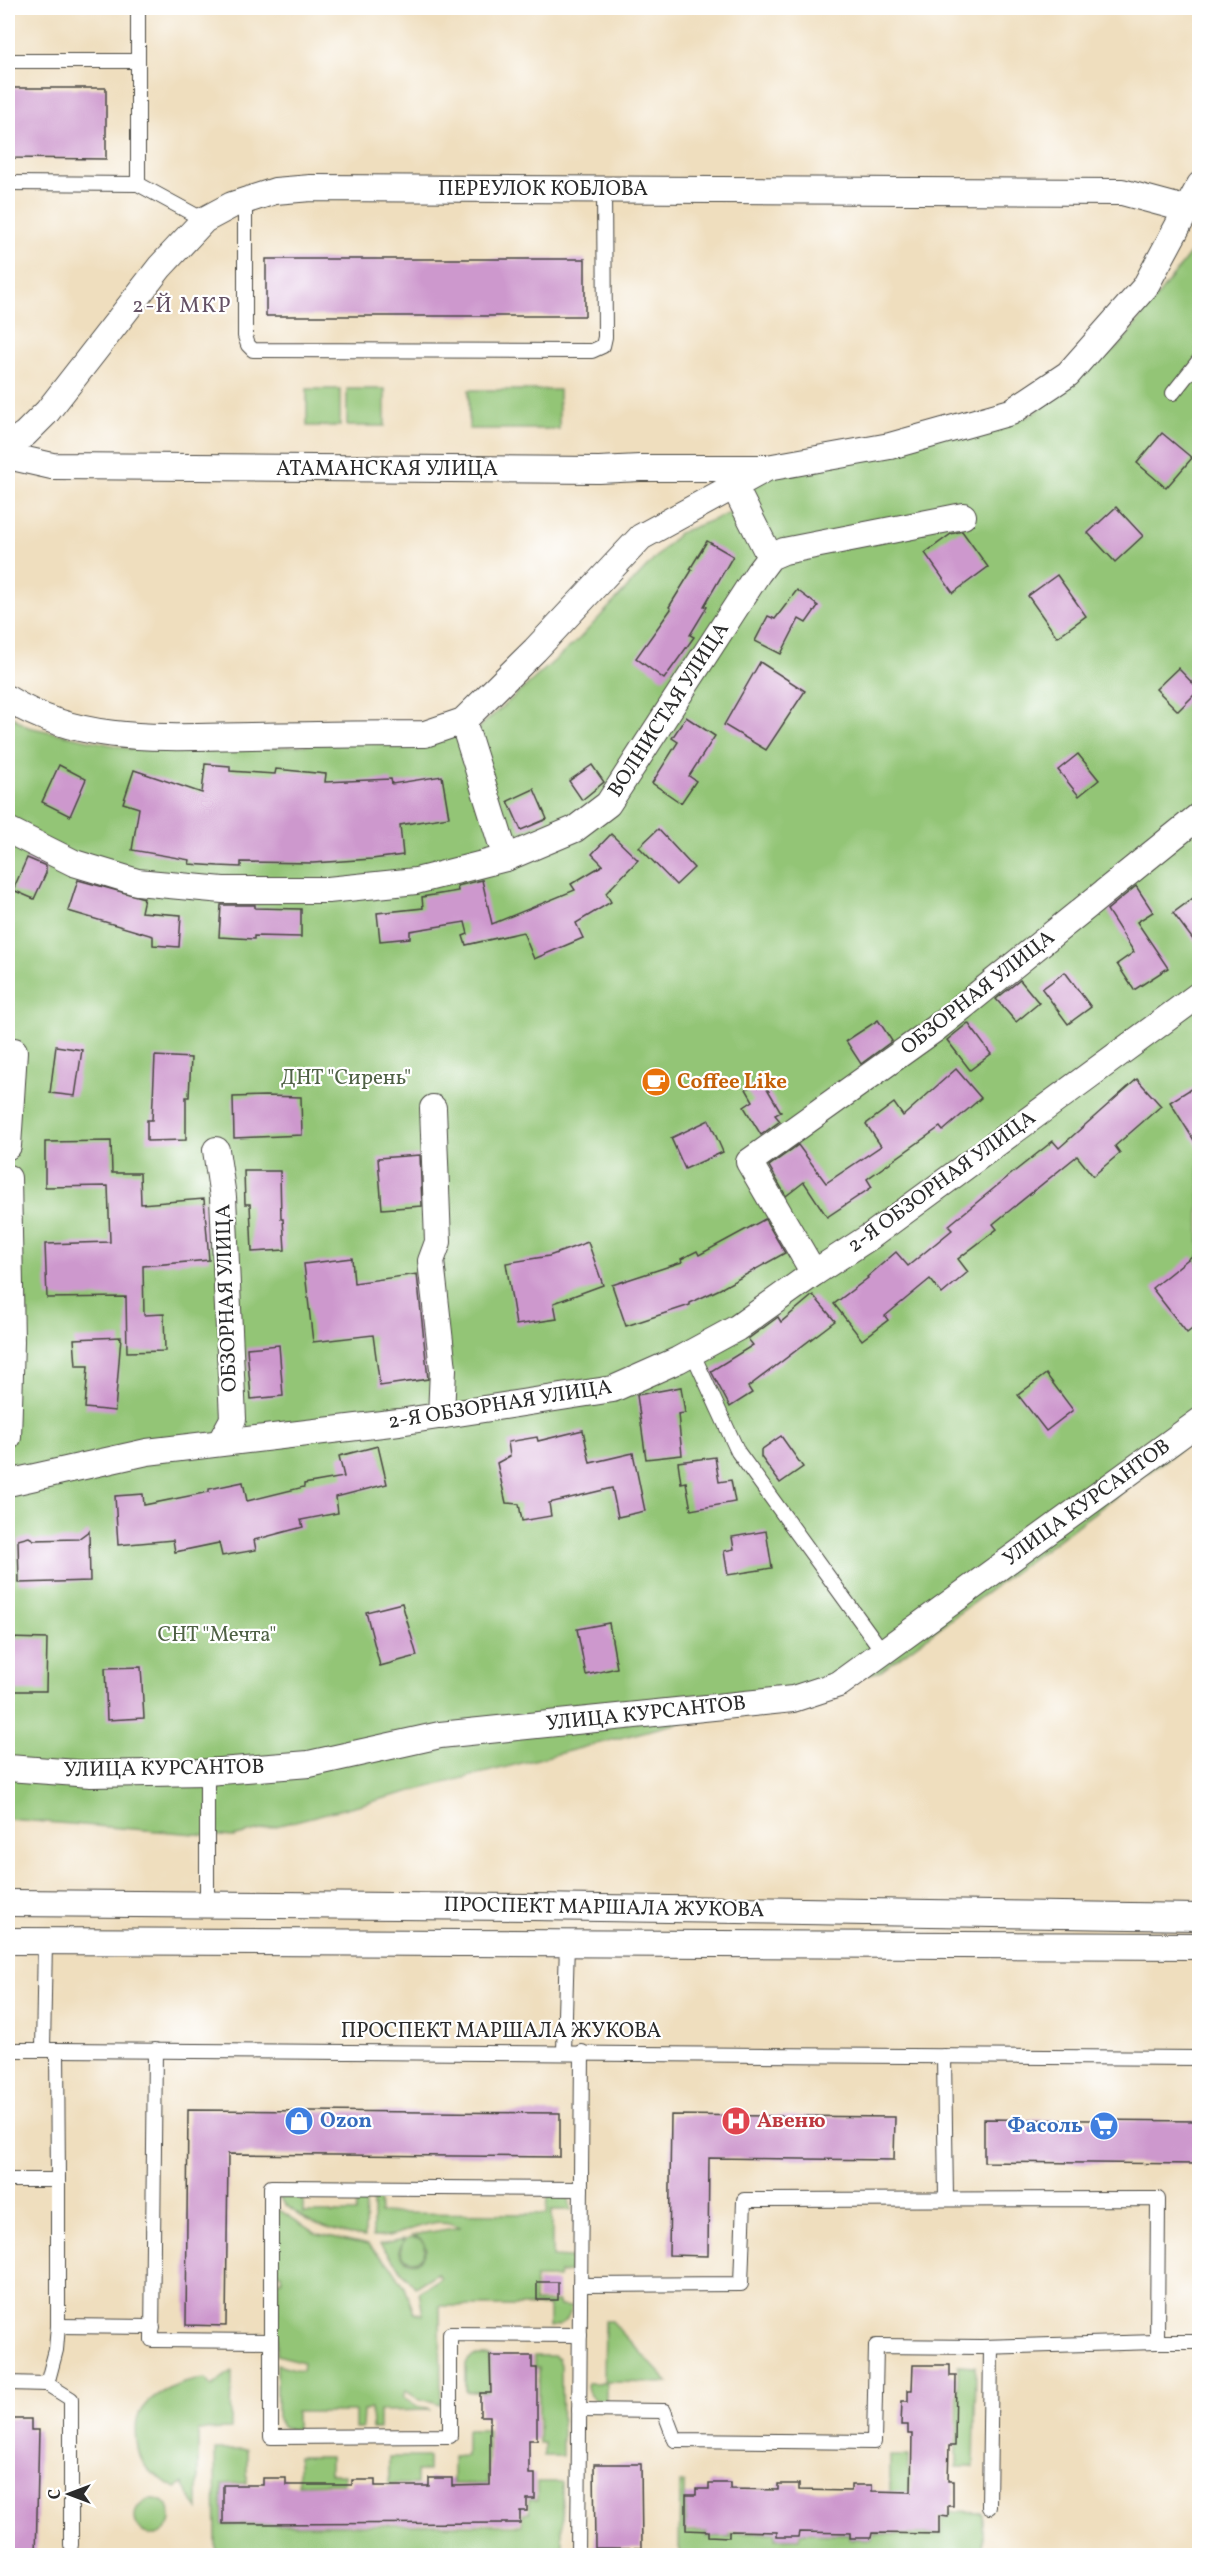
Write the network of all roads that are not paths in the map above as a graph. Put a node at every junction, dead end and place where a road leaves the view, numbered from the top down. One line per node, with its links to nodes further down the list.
1 (138, 8): 3 (lane)
2 (8, 61): 3 (lane)
3 (138, 61): 5 (lane)
4 (8, 183): 5 (lane)
5 (138, 184): 10 (lane)
6 (1200, 185): 9 (street)
7 (604, 189): 8 (street, ПЕРЕУЛОК КОБЛОВА); 8 (lane); 9 (street, ПЕРЕУЛОК КОБЛОВА)
8 (245, 201): 10 (street, ПЕРЕУЛОК КОБЛОВА)
9 (1192, 211): 15 (street)
10 (204, 220): 13 (street, ПЕРЕУЛОК КОБЛОВА)
11 (1200, 359): 12 (lane)
12 (1173, 393)
13 (8, 445)
14 (8, 456): 15 (street, АТАМАНСКАЯ УЛИЦА)
15 (767, 468): 16 (street)
16 (734, 486): 18 (street); 20 (street)
17 (963, 516): 18 (street)
18 (771, 557): 23 (street, ВОЛНИСТАЯ УЛИЦА)
19 (8, 699): 20 (street)
20 (463, 722): 23 (street)
21 (1200, 815): 30 (street, ОБЗОРНАЯ УЛИЦА)
22 (8, 830): 23 (street, ВОЛНИСТАЯ УЛИЦА)
23 (507, 858)
24 (1200, 994): 30 (street, 2-Я ОБЗОРНАЯ УЛИЦА)
25 (14, 1051): 27 (street)
26 (433, 1107): 32 (street)
27 (8, 1146)
28 (216, 1150): 35 (street, ОБЗОРНАЯ УЛИЦА)
29 (8, 1178): 34 (street)
30 (814, 1273): 31 (street, 2-Я ОБЗОРНАЯ УЛИЦА)
31 (692, 1352): 32 (street, 2-Я ОБЗОРНАЯ УЛИЦА); 37 (lane)
32 (441, 1416): 35 (street, 2-Я ОБЗОРНАЯ УЛИЦА)
33 (1200, 1421): 37 (street, УЛИЦА КУРСАНТОВ)
34 (8, 1437)
35 (220, 1443): 36 (street, 2-Я ОБЗОРНАЯ УЛИЦА)
36 (8, 1484)
37 (883, 1652): 39 (street, УЛИЦА КУРСАНТОВ)
38 (8, 1768): 39 (street, УЛИЦА КУРСАНТОВ)
39 (207, 1772): 41 (lane)
40 (8, 1902): 41 (street, ПРОСПЕКТ МАРШАЛА ЖУКОВА)
41 (207, 1904): 42 (street, ПРОСПЕКТ МАРШАЛА ЖУКОВА)
42 (1200, 1917)
43 (8, 1941): 44 (street, ПРОСПЕКТ МАРШАЛА ЖУКОВА)
44 (45, 1941): 45 (street, ПРОСПЕКТ МАРШАЛА ЖУКОВА); 48 (lane)
45 (567, 1943): 46 (street, ПРОСПЕКТ МАРШАЛА ЖУКОВА); 51 (lane)
46 (1200, 1946)
47 (8, 2050): 48 (lane, ПРОСПЕКТ МАРШАЛА ЖУКОВА)
48 (43, 2050): 49 (lane, ПРОСПЕКТ МАРШАЛА ЖУКОВА)
49 (57, 2050): 50 (lane, ПРОСПЕКТ МАРШАЛА ЖУКОВА); 56 (lane)
50 (155, 2050): 51 (lane, ПРОСПЕКТ МАРШАЛА ЖУКОВА); 61 (lane)
51 (564, 2052): 52 (lane, ПРОСПЕКТ МАРШАЛА ЖУКОВА)
52 (582, 2052): 53 (lane, ПРОСПЕКТ МАРШАЛА ЖУКОВА); 57 (lane)
53 (944, 2056): 54 (lane, ПРОСПЕКТ МАРШАЛА ЖУКОВА); 58 (lane)
54 (1200, 2058)
55 (8, 2180): 56 (lane)
56 (58, 2180): 60 (lane)
57 (581, 2189): 59 (lane); 63 (lane)
58 (946, 2198): 59 (lane); 64 (lane)
59 (580, 2285): 62 (lane)
60 (58, 2326): 61 (lane); 68 (lane)
61 (153, 2327): 63 (lane)
62 (580, 2335): 63 (lane); 69 (lane)
63 (269, 2341)
64 (1156, 2342): 65 (lane); 66 (lane)
65 (1200, 2342)
66 (991, 2347): 69 (lane); 70 (lane)
67 (8, 2383): 68 (lane)
68 (47, 2384): 71 (lane)
69 (579, 2410): 72 (lane)
70 (990, 2507)
71 (71, 2545)
72 (578, 2556)

